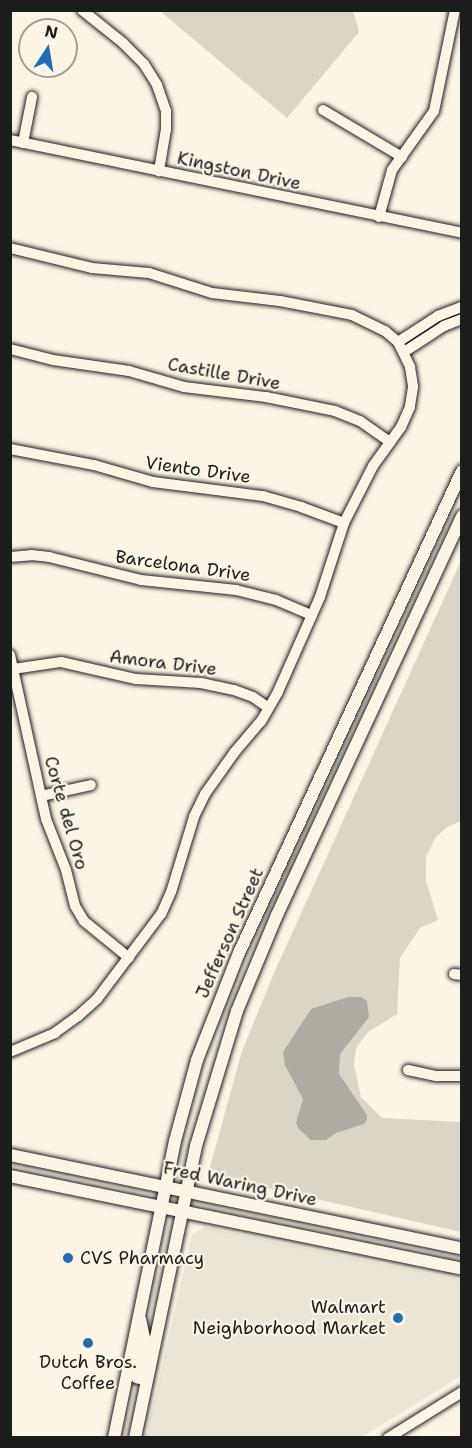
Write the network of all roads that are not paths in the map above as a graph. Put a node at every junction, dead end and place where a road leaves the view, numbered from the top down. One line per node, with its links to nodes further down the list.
1 (82, 10): 9 (street)
2 (455, 10): 3 (street)
3 (457, 28): 8 (street)
4 (32, 97): 7 (street)
5 (323, 110): 8 (street)
6 (10, 140): 7 (street, Kingston Drive)
7 (23, 143): 9 (street, Kingston Drive)
8 (402, 157): 10 (street)
9 (159, 171): 10 (street, Kingston Drive)
10 (379, 217): 11 (street, Kingston Drive)
11 (462, 233)
12 (10, 248): 15 (street)
13 (462, 307): 15 (street)
14 (462, 319): 15 (street)
15 (401, 348): 17 (street)
16 (10, 349): 17 (street, Castille Drive)
17 (390, 442): 21 (street)
18 (10, 449): 21 (street, Viento Drive)
19 (462, 471): 37 (main road, Jefferson Street)
20 (462, 516): 38 (main road, Jefferson Street)
21 (344, 523): 23 (street)
22 (10, 557): 23 (street, Barcelona Drive)
23 (312, 615): 26 (street)
24 (10, 655): 25 (street, Corte del Oro)
25 (14, 669): 26 (street, Amora Drive); 28 (street, Corte del Oro)
26 (269, 708): 29 (street)
27 (92, 785): 28 (street)
28 (41, 796): 29 (street, Corte del Oro)
29 (129, 958): 30 (street)
30 (10, 1052)
31 (408, 1070): 32 (street)
32 (462, 1076)
33 (10, 1155): 34 (main road, Fred Waring Drive)
34 (29, 1159): 35 (main road); 37 (main road, Fred Waring Drive)
35 (10, 1161)
36 (10, 1176): 39 (main road)
37 (165, 1186): 38 (main road, Fred Waring Drive); 39 (main road, Jefferson Street)
38 (187, 1191): 40 (main road, Jefferson Street); 41 (main road, Fred Waring Drive)
39 (160, 1207): 40 (main road); 43 (main road, Jefferson Street)
40 (182, 1212): 42 (main road); 44 (main road, Jefferson Street)
41 (462, 1249)
42 (462, 1269)
43 (139, 1312): 44 (main road); 46 (main road, Jefferson Street)
44 (147, 1380): 47 (main road, Jefferson Street)
45 (462, 1392): 48 (street)
46 (114, 1437)
47 (135, 1437)
48 (388, 1437)

